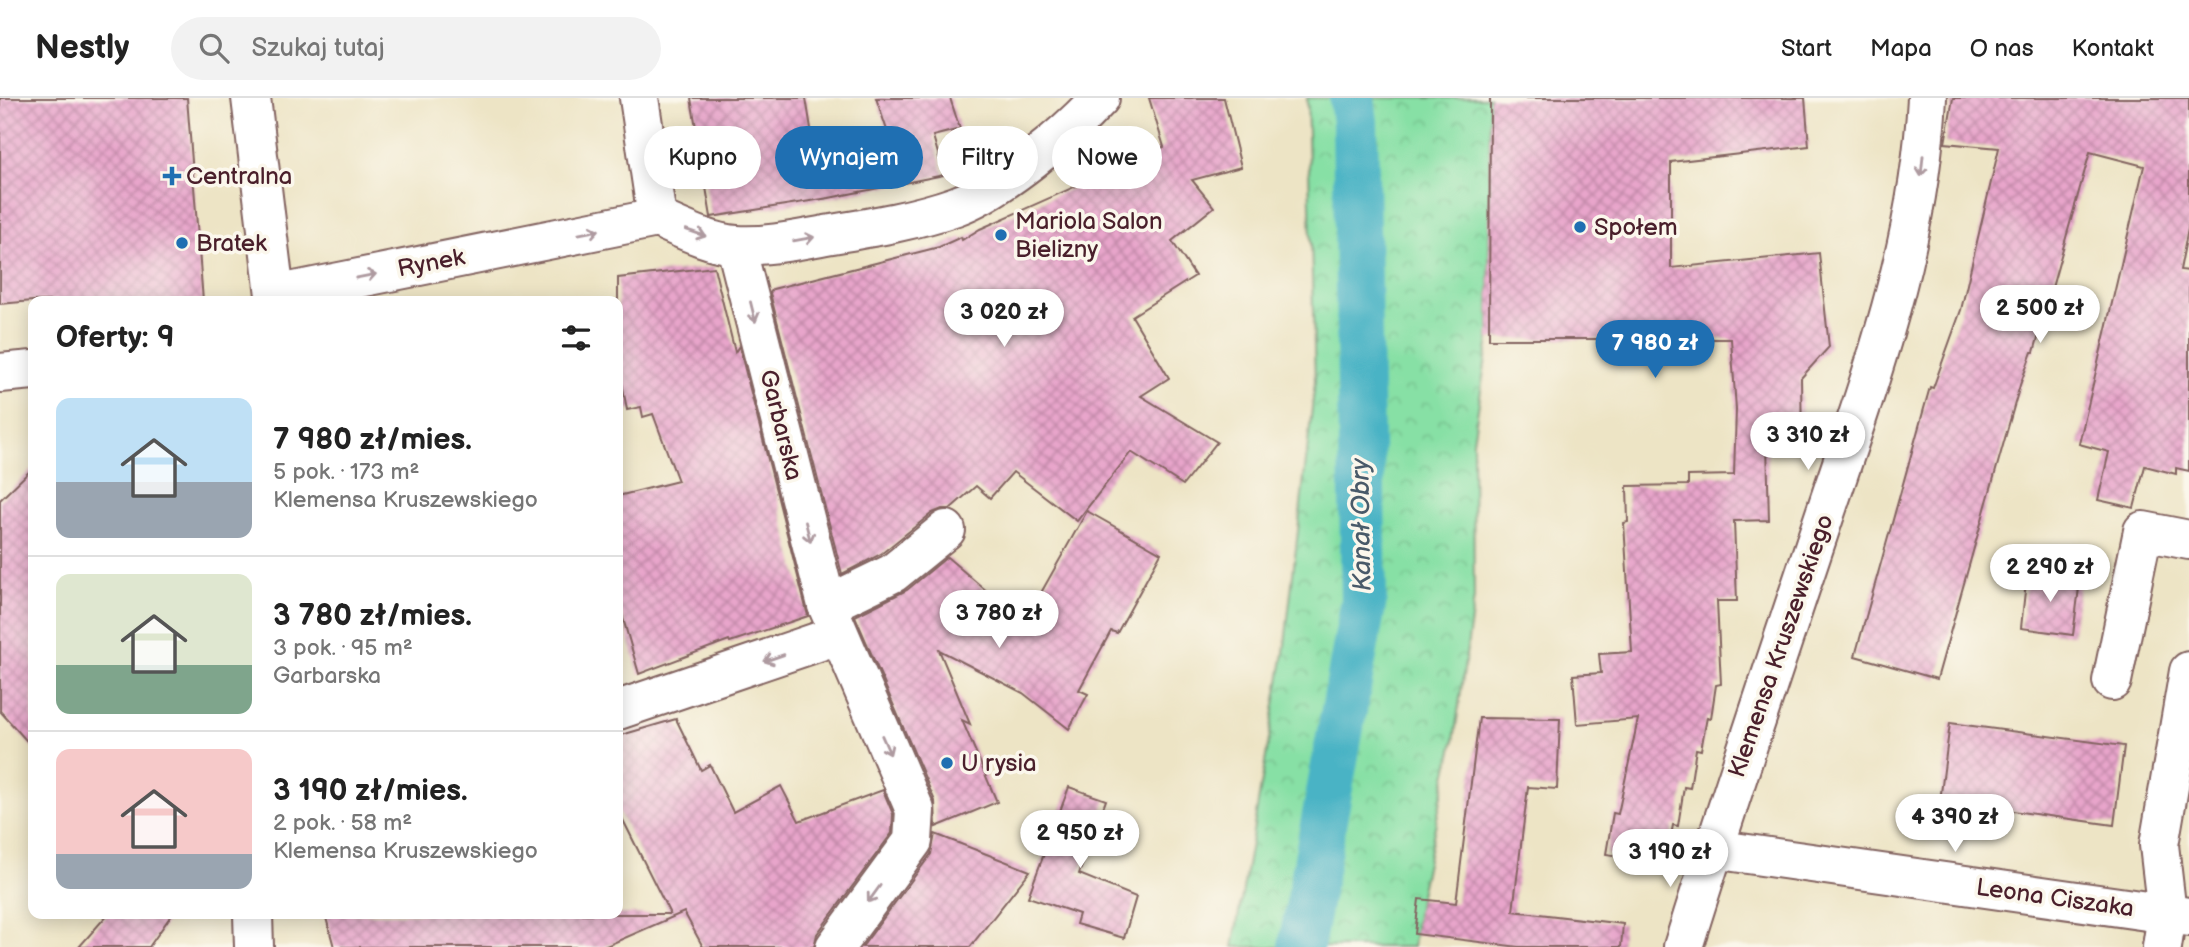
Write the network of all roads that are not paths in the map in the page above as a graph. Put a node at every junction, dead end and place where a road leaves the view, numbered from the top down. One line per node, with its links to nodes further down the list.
1 (251, 98): 7 (street, Rynek)
2 (639, 98): 5 (street)
3 (1100, 98): 6 (street, one-way to 3)
4 (1927, 98): 17 (street, Klemensa Kruszewskiego, one-way to 17)
5 (657, 218): 6 (street, one-way to 6); 8 (street, Rynek, one-way to 5)
6 (736, 246): 13 (street, Garbarska, one-way to 13)
7 (273, 296)
8 (283, 296)
9 (28, 370): 10 (street)
10 (0, 373)
11 (946, 530): 13 (street)
12 (2189, 540): 15 (street)
13 (832, 620): 16 (street, one-way to 16); 21 (street, Garbarska, one-way to 21)
14 (2189, 671): 19 (street)
15 (2112, 681)
16 (623, 708)
17 (1713, 849): 19 (street, Leona Ciszaka); 22 (street, Klemensa Kruszewskiego)
18 (253, 919): 20 (street)
19 (2173, 926)
20 (254, 947)
21 (835, 947)
22 (1683, 947)

